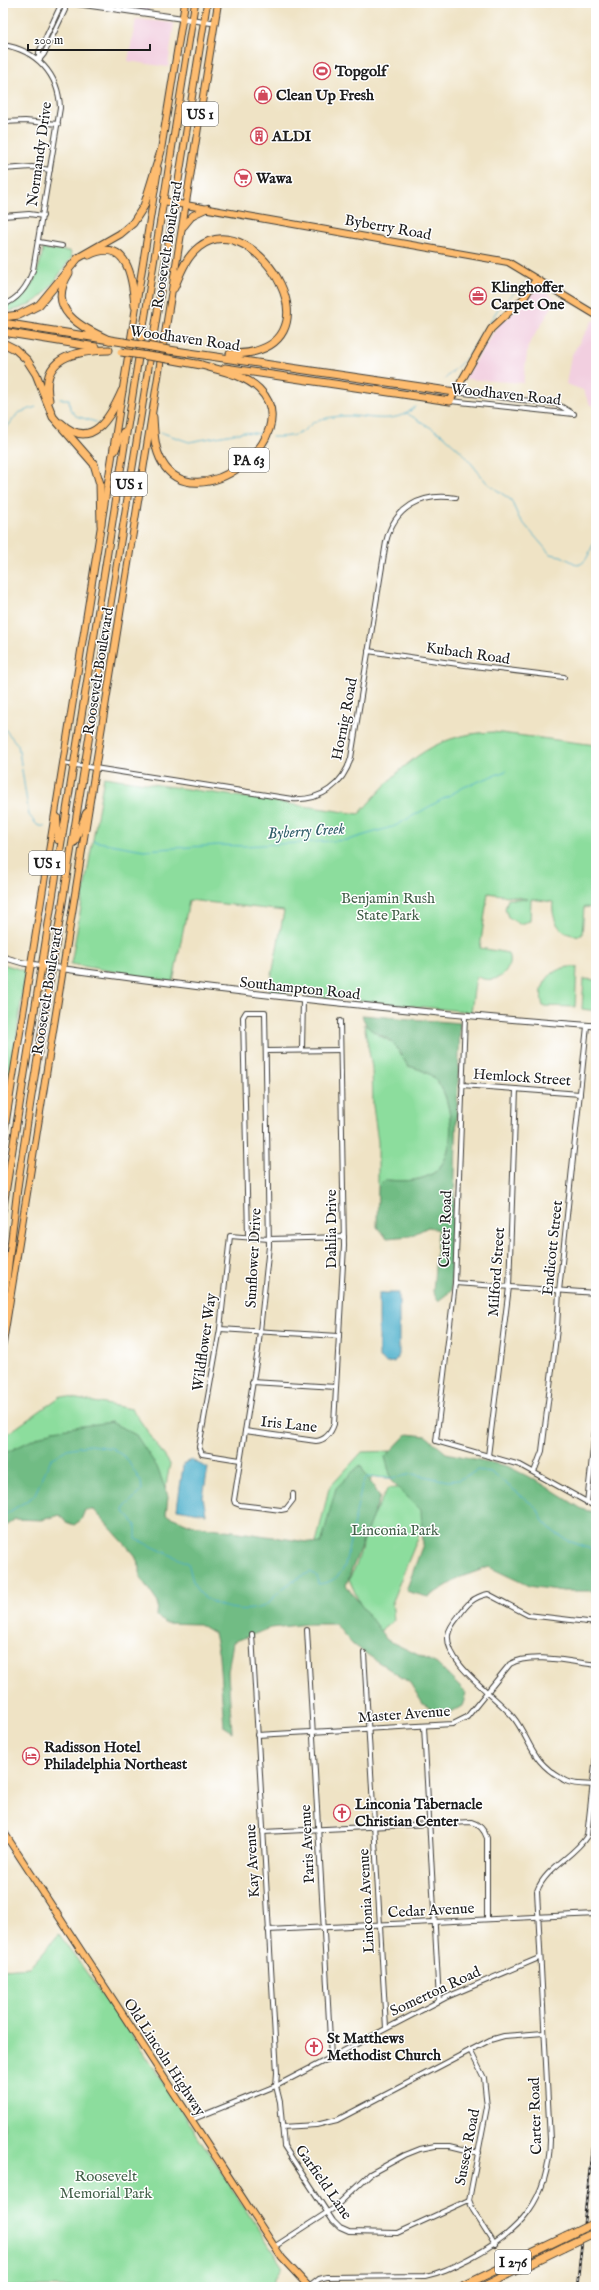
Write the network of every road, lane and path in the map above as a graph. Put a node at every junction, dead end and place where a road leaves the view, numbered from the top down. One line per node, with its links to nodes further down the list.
1 (65, 3): 12 (street)
2 (73, 3): 7 (street)
3 (185, 3): 7 (main road, Roosevelt Boulevard / US 1)
4 (195, 3): 8 (main road, Roosevelt Boulevard / US 1)
5 (207, 3): 9 (main road, Roosevelt Boulevard / US 1)
6 (218, 3): 10 (main road, Roosevelt Boulevard / US 1)
7 (182, 18): 8 (street); 15 (main road, Roosevelt Boulevard / US 1)
8 (192, 20): 9 (street); 18 (main road, Roosevelt Boulevard / US 1)
9 (204, 21): 10 (street); 19 (main road, Roosevelt Boulevard / US 1)
10 (215, 23): 20 (main road, Roosevelt Boulevard / US 1)
11 (3, 45): 12 (street, Normandy Drive)
12 (39, 60): 14 (street, Normandy Drive)
13 (3, 122): 14 (street)
14 (58, 124): 17 (street, Normandy Drive)
15 (161, 151): 30 (main road, Roosevelt Boulevard / US 1); 32 (highway)
16 (3, 169): 17 (street)
17 (50, 170): 23 (street, Normandy Drive)
18 (163, 201): 19 (main road, Byberry Road); 44 (main road, Roosevelt Boulevard / US 1)
19 (174, 203): 20 (main road, Byberry Road); 52 (main road, Roosevelt Boulevard / US 1)
20 (186, 205): 21 (main road, Byberry Road); 24 (main road, Roosevelt Boulevard / US 1)
21 (208, 208): 24 (main road); 27 (main road, Byberry Road)
22 (3, 216): 23 (street)
23 (43, 216): 25 (street, Normandy Drive)
24 (182, 229): 28 (main road, Roosevelt Boulevard / US 1)
25 (39, 242): 26 (street); 29 (street, Normandy Drive)
26 (62, 246)
27 (536, 279): 31 (main road, Byberry Road); 41 (main road)
28 (174, 288): 38 (highway); 43 (main road, Roosevelt Boulevard / US 1)
29 (3, 305)
30 (135, 306): 35 (highway); 40 (main road, Roosevelt Boulevard / US 1)
31 (596, 315)
32 (3, 317)
33 (3, 323): 35 (highway, Woodhaven Road)
34 (3, 332): 37 (highway, Woodhaven Road / PA 63)
35 (109, 340): 38 (highway, Woodhaven Road, bridge)
36 (3, 343): 47 (highway)
37 (109, 350): 39 (highway, Woodhaven Road / PA 63, bridge); 40 (highway)
38 (214, 356): 41 (highway, Woodhaven Road)
39 (198, 364): 42 (highway, Woodhaven Road); 43 (highway, PA 63)
40 (122, 391): 45 (main road, Roosevelt Boulevard / US 1)
41 (455, 392): 42 (main road); 42 (street, Woodhaven Road)
42 (450, 401)
43 (153, 417): 53 (main road, Roosevelt Boulevard / US 1)
44 (128, 421): 45 (main road); 51 (main road, Roosevelt Boulevard / US 1)
45 (111, 462): 47 (main road, Roosevelt Boulevard / US 1)
46 (456, 498): 48 (street, Hornig Road)
47 (101, 525): 50 (main road, Roosevelt Boulevard / US 1)
48 (368, 651): 49 (street, Kubach Road); 53 (street, Hornig Road)
49 (564, 677)
50 (63, 763): 51 (street, Hornig Road); 55 (main road, Roosevelt Boulevard / US 1)
51 (73, 764): 52 (street, Hornig Road); 56 (main road, Roosevelt Boulevard / US 1)
52 (84, 766): 53 (street, Hornig Road); 57 (main road, Roosevelt Boulevard / US 1)
53 (96, 768): 54 (main road, Roosevelt Boulevard / US 1)
54 (90, 802): 57 (main road); 62 (main road, Roosevelt Boulevard / US 1)
55 (56, 806): 56 (main road); 59 (main road, Roosevelt Boulevard / US 1)
56 (59, 851): 60 (main road, Roosevelt Boulevard / US 1)
57 (70, 852): 61 (main road, Roosevelt Boulevard / US 1)
58 (3, 957): 59 (street, Southampton Road)
59 (31, 964): 60 (street, Southampton Road); 74 (main road, Roosevelt Boulevard / US 1)
60 (40, 965): 61 (street, Southampton Road); 75 (main road, Roosevelt Boulevard / US 1)
61 (52, 967): 62 (street, Southampton Road); 83 (main road, Roosevelt Boulevard / US 1)
62 (63, 969): 63 (street, Southampton Road); 87 (main road, Roosevelt Boulevard / US 1)
63 (303, 1000): 64 (street, Southampton Road); 68 (street)
64 (465, 1017): 66 (street, Southampton Road); 71 (street, Carter Road)
65 (340, 1021): 69 (street, Dahlia Drive)
66 (588, 1026): 67 (street, Southampton Road); 73 (street, Endicott Street)
67 (596, 1026)
68 (302, 1050): 69 (street); 70 (street)
69 (340, 1050): 77 (street, Dahlia Drive)
70 (267, 1051): 76 (street, Sunflower Drive); 78 (street, Sunflower Drive)
71 (462, 1085): 72 (street, Hemlock Street); 79 (street, Carter Road)
72 (516, 1089): 73 (street, Hemlock Street); 80 (street, Milford Street)
73 (580, 1094): 81 (street, Endicott Street)
74 (3, 1139)
75 (3, 1209)
76 (248, 1236): 78 (street); 84 (street, Wildflower Way)
77 (344, 1237): 78 (street); 86 (street, Dahlia Drive)
78 (269, 1239): 85 (street, Sunflower Drive)
79 (455, 1283): 80 (street); 93 (street, Carter Road)
80 (509, 1287): 81 (street); 93 (street, Milford Street)
81 (559, 1291): 82 (street); 95 (street, Endicott Street)
82 (596, 1293)
83 (3, 1310)
84 (220, 1329): 85 (street); 94 (street, Wildflower Way)
85 (260, 1332): 86 (street); 88 (street, Sunflower Drive)
86 (340, 1336): 89 (street, Dahlia Drive)
87 (3, 1344)
88 (252, 1382): 89 (street); 91 (street, Sunflower Drive)
89 (336, 1387): 92 (street, Dahlia Drive)
90 (596, 1421): 97 (street)
91 (245, 1431): 92 (street, Iris Lane); 94 (street, Sunflower Drive)
92 (329, 1434)
93 (488, 1456): 95 (street)
94 (240, 1460): 96 (street, Sunflower Drive)
95 (534, 1472): 97 (street)
96 (293, 1494)
97 (587, 1503): 98 (street)
98 (596, 1507)
99 (596, 1623): 104 (street)
100 (307, 1630): 107 (street, Paris Avenue)
101 (252, 1634): 108 (street, Kay Avenue)
102 (364, 1653): 106 (street, Linconia Avenue)
103 (596, 1665): 104 (street, Master Avenue)
104 (487, 1691): 105 (street, Master Avenue); 110 (street)
105 (424, 1727): 106 (street, Master Avenue); 111 (street)
106 (368, 1728): 107 (street, Master Avenue); 112 (street, Linconia Avenue)
107 (313, 1732): 108 (street, Master Avenue); 113 (street, Paris Avenue)
108 (257, 1735): 114 (street, Kay Avenue)
109 (596, 1755): 110 (street, Carter Road)
110 (593, 1785): 117 (street, Carter Road)
111 (429, 1823): 112 (street); 118 (street); 119 (street)
112 (374, 1827): 113 (street); 120 (street, Linconia Avenue)
113 (318, 1830): 114 (street); 121 (street, Paris Avenue)
114 (263, 1832): 122 (street, Kay Avenue)
115 (4, 1835): 130 (main road, Old Lincoln Highway)
116 (596, 1914): 117 (street, Cedar Avenue)
117 (537, 1915): 118 (street, Cedar Avenue); 123 (street, Carter Road)
118 (487, 1918): 119 (street, Cedar Avenue)
119 (435, 1921): 120 (street, Cedar Avenue); 124 (street)
120 (379, 1925): 121 (street, Cedar Avenue); 125 (street, Linconia Avenue)
121 (323, 1927): 122 (street, Cedar Avenue); 128 (street, Paris Avenue)
122 (268, 1930): 129 (street, Kay Avenue)
123 (540, 1958): 124 (street, Somerton Road); 126 (street, Carter Road)
124 (439, 2001): 125 (street, Somerton Road)
125 (386, 2028): 128 (street, Somerton Road)
126 (544, 2033): 127 (street); 137 (street, Carter Road)
127 (470, 2050): 131 (street); 132 (street, Sussex Road)
128 (331, 2057): 129 (street, Somerton Road)
129 (276, 2086): 130 (street, Somerton Road); 131 (street, Garfield Lane)
130 (191, 2120): 138 (main road, Old Lincoln Highway)
131 (282, 2127): 134 (street, Garfield Lane)
132 (479, 2153): 133 (street, Sussex Road); 134 (street)
133 (469, 2200): 134 (street, Garfield Lane); 137 (street, Sussex Road)
134 (327, 2212): 138 (street)
135 (596, 2222): 140 (highway, I 276, bridge)
136 (596, 2232): 141 (highway, I 276, bridge)
137 (495, 2244): 139 (street, Carter Road)
138 (274, 2247): 139 (main road, Old Lincoln Highway)
139 (309, 2287)
140 (461, 2287)
141 (482, 2287)

